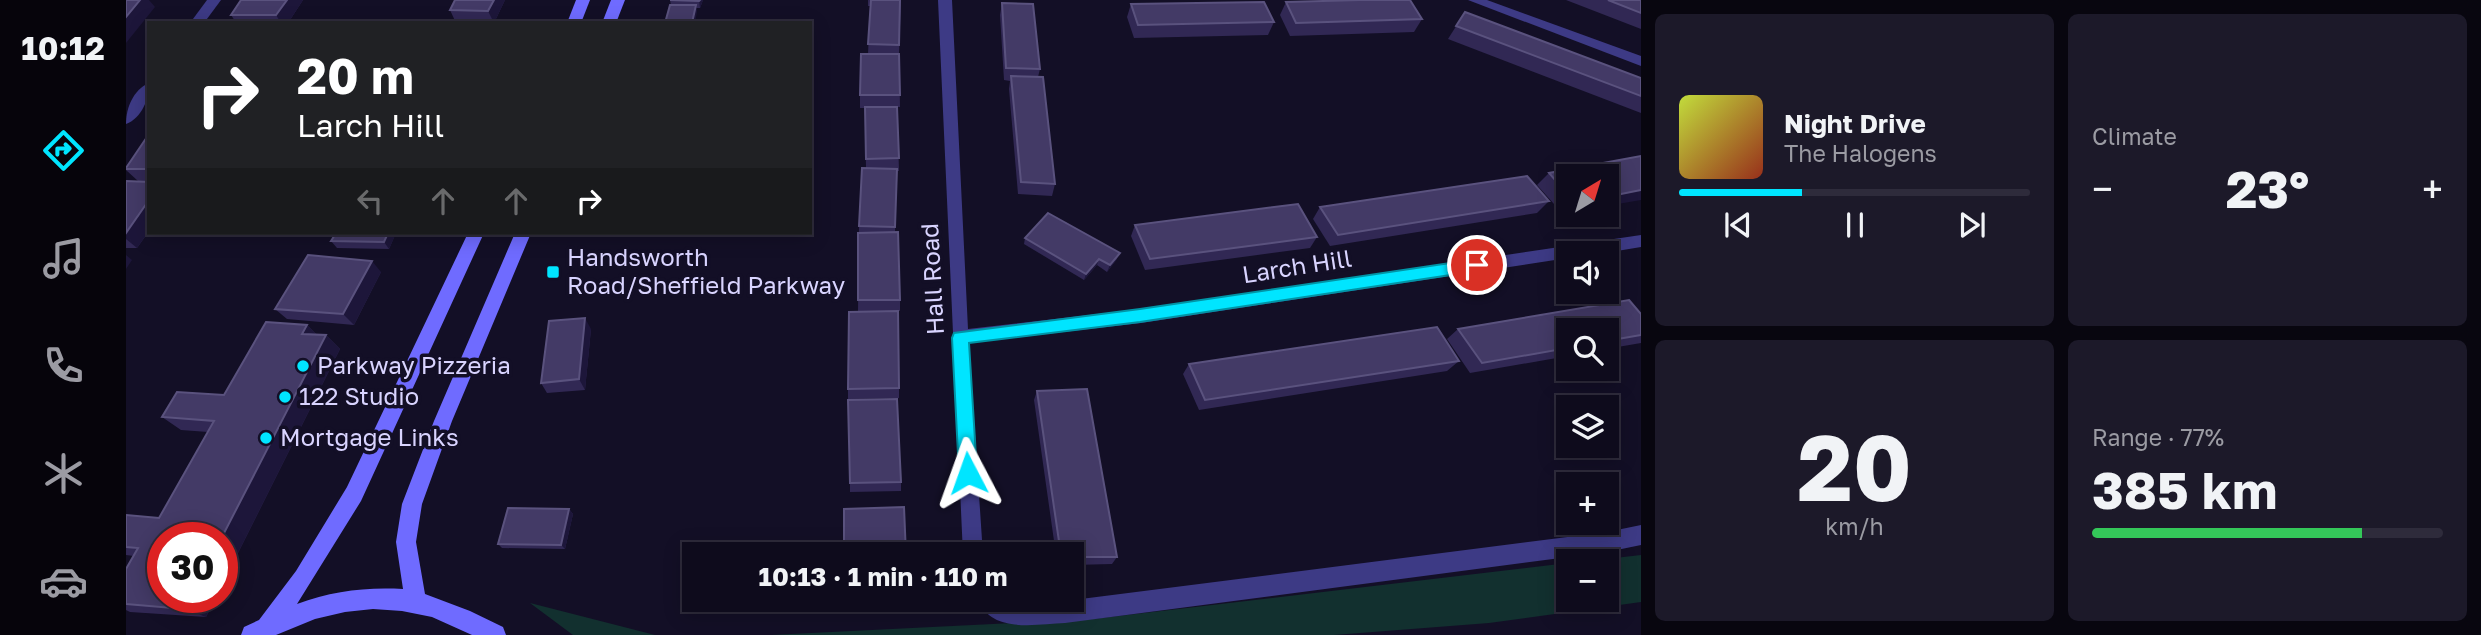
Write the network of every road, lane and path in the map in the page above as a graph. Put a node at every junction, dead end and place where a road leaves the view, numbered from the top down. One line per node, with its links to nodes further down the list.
1 (214, 0): 6 (street)
2 (583, 0): 7 (main road)
3 (618, 0): 8 (main road)
4 (946, 0): 15 (street, Hall Road)
5 (1475, 0): 9 (street)
6 (198, 21)
7 (574, 21)
8 (610, 21)
9 (1641, 61)
10 (147, 91): 11 (street)
11 (126, 119)
12 (475, 235): 22 (main road)
13 (522, 235): 18 (main road)
14 (1641, 242): 15 (street, Larch Hill)
15 (960, 338): 17 (street, Hall Road)
16 (1641, 535): 19 (street)
17 (972, 542)
18 (415, 601): 22 (main road); 23 (main road)
19 (1084, 610)
20 (1007, 612): 21 (street)
21 (1065, 612)
22 (259, 631)
23 (495, 635)

